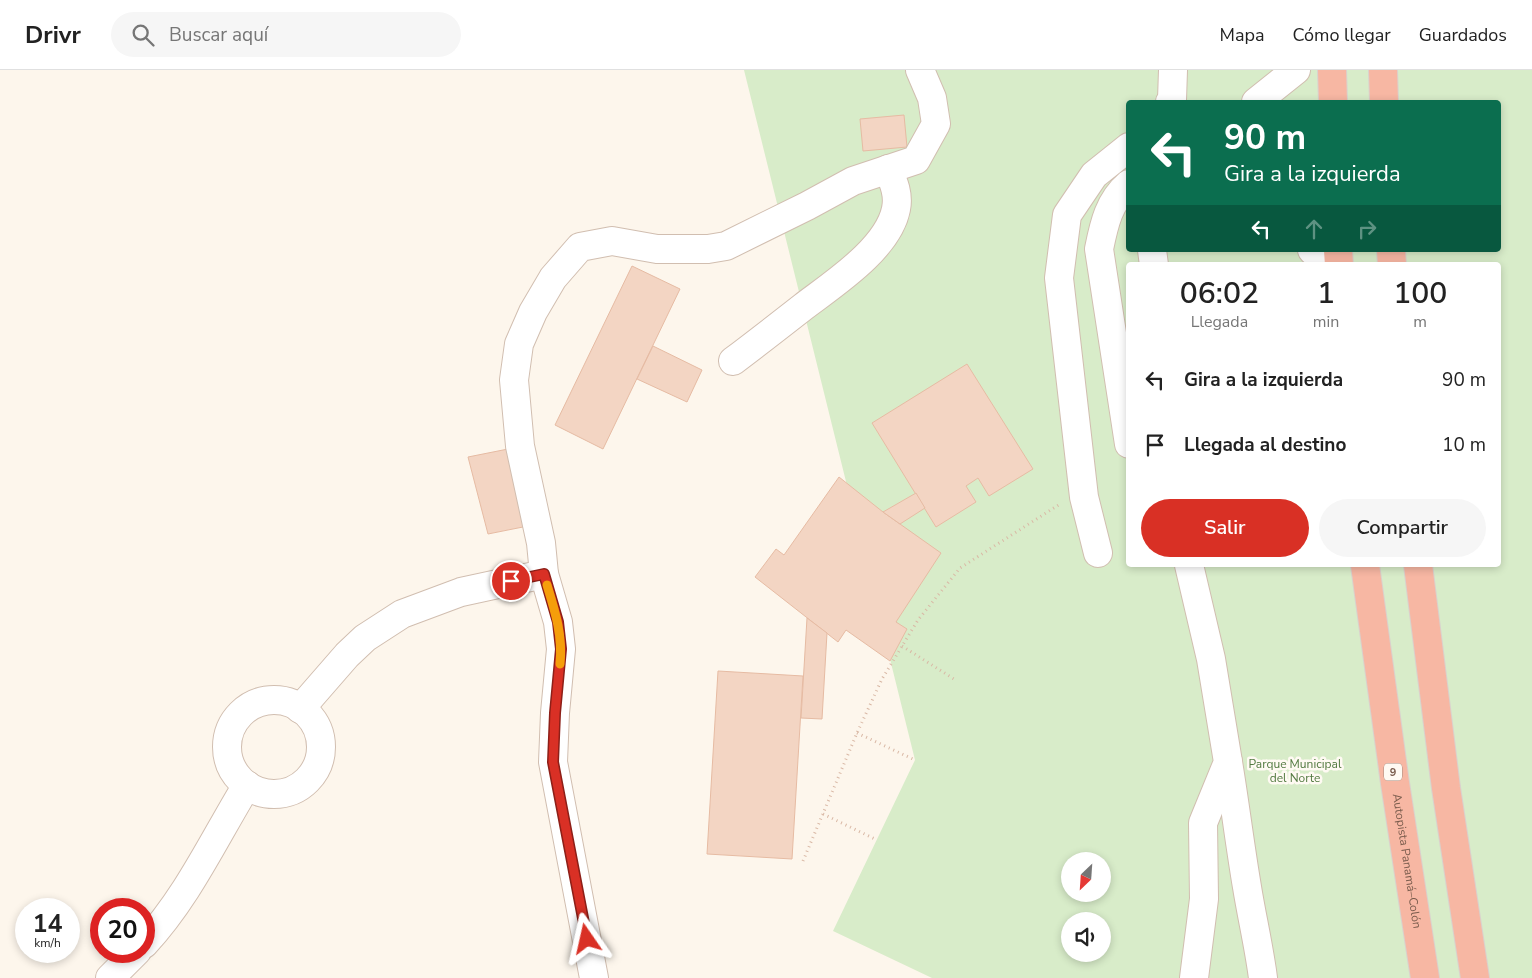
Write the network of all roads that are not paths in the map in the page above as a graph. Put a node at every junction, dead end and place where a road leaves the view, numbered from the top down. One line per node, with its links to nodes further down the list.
1 (920, 70): 11 (lane)
2 (1173, 70): 6 (lane)
3 (1296, 70): 7 (lane)
4 (1332, 70): 8 (highway)
5 (1383, 70): 9 (highway)
6 (1172, 100)
7 (1258, 100)
8 (1333, 100)
9 (1384, 100)
10 (1126, 149): 17 (lane)
11 (888, 169): 15 (lane); 21 (lane)
12 (1126, 187): 16 (lane)
13 (1314, 252): 14 (lane)
14 (1325, 262)
15 (734, 361)
16 (1126, 424)
17 (1098, 553)
18 (1189, 567): 23 (lane)
19 (1365, 567): 31 (highway, Autopista Panamá–Colón / 9)
20 (1418, 567): 32 (highway)
21 (544, 574): 22 (lane); 28 (lane)
22 (300, 709): 24 (lane); 24 (lane)
23 (1228, 762): 29 (lane); 30 (lane)
24 (247, 786): 25 (lane)
25 (155, 931)
26 (125, 963): 27 (lane)
27 (110, 978)
28 (594, 978)
29 (1194, 978)
30 (1263, 978)
31 (1425, 978)
32 (1475, 978)

